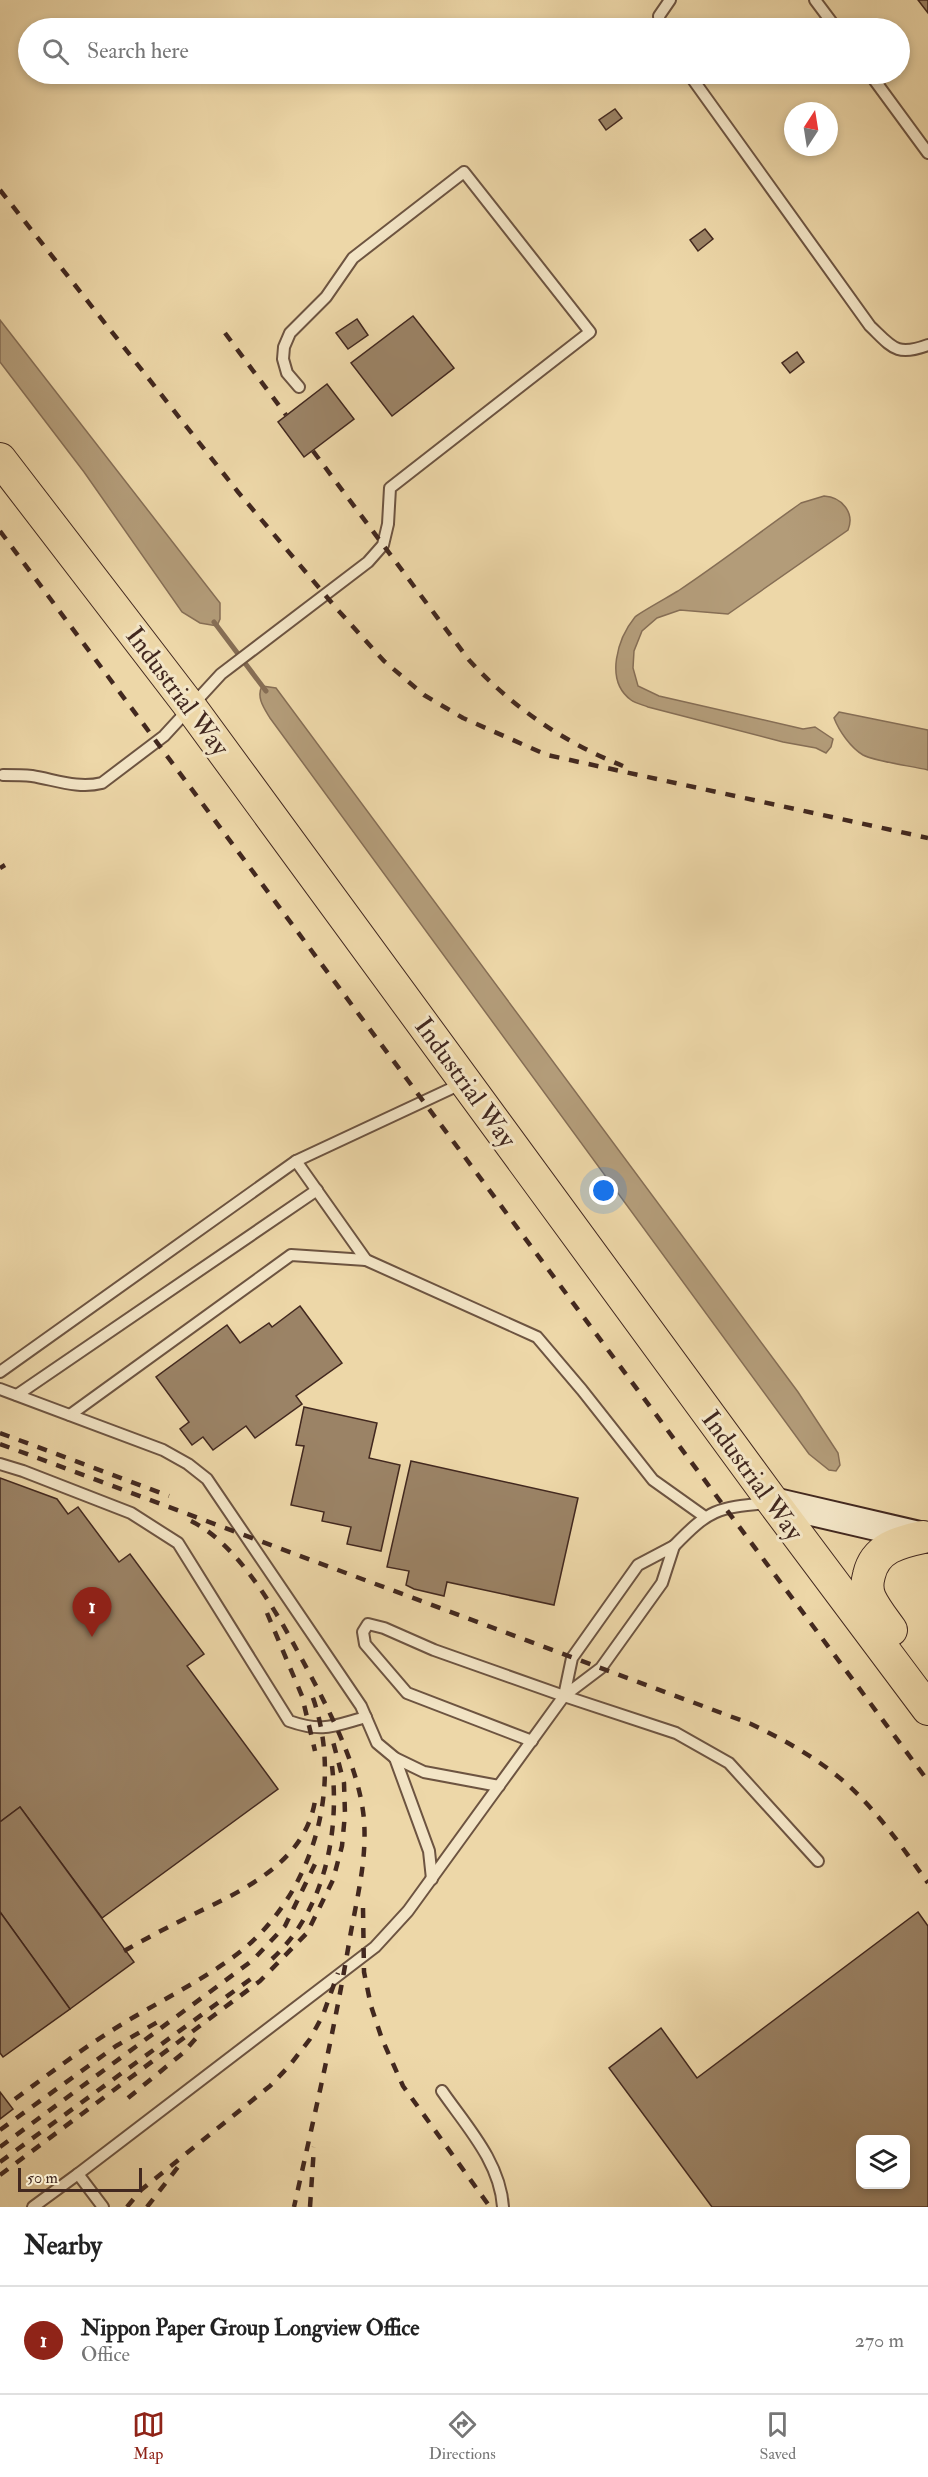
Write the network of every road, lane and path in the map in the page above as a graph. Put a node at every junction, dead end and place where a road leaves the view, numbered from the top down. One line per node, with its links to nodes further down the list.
1 (670, 0): 3 (lane)
2 (815, 0): 4 (lane)
3 (659, 18)
4 (828, 18)
5 (696, 84): 8 (lane)
6 (877, 84): 7 (lane)
7 (927, 151)
8 (928, 345)
9 (299, 387): 11 (lane)
10 (0, 459): 11 (main road, Industrial Way)
11 (192, 709): 12 (lane); 13 (main road, Industrial Way)
12 (3, 775)
13 (466, 1082): 14 (lane); 22 (main road, Industrial Way)
14 (296, 1161): 15 (lane); 17 (lane)
15 (317, 1190): 16 (lane); 19 (lane)
16 (366, 1260): 20 (lane); 23 (lane)
17 (0, 1372)
18 (0, 1389): 19 (lane)
19 (17, 1395): 20 (lane)
20 (70, 1415): 29 (lane)
21 (0, 1464): 29 (lane)
22 (773, 1502): 23 (lane); 24 (main road); 26 (main road, Industrial Way)
23 (705, 1517): 25 (lane)
24 (925, 1538): 26 (main road)
25 (674, 1546): 27 (lane); 27 (lane)
26 (896, 1667): 28 (main road, Industrial Way)
27 (564, 1696): 30 (lane); 30 (lane); 33 (lane)
28 (928, 1709)
29 (366, 1717): 31 (lane)
30 (532, 1741): 32 (lane)
31 (395, 1758): 32 (lane); 34 (lane)
32 (499, 1786): 34 (lane)
33 (818, 1861)
34 (432, 1879): 36 (lane)
35 (442, 2091): 39 (lane)
36 (78, 2174): 37 (lane); 38 (lane)
37 (33, 2207)
38 (103, 2207)
39 (503, 2207)

